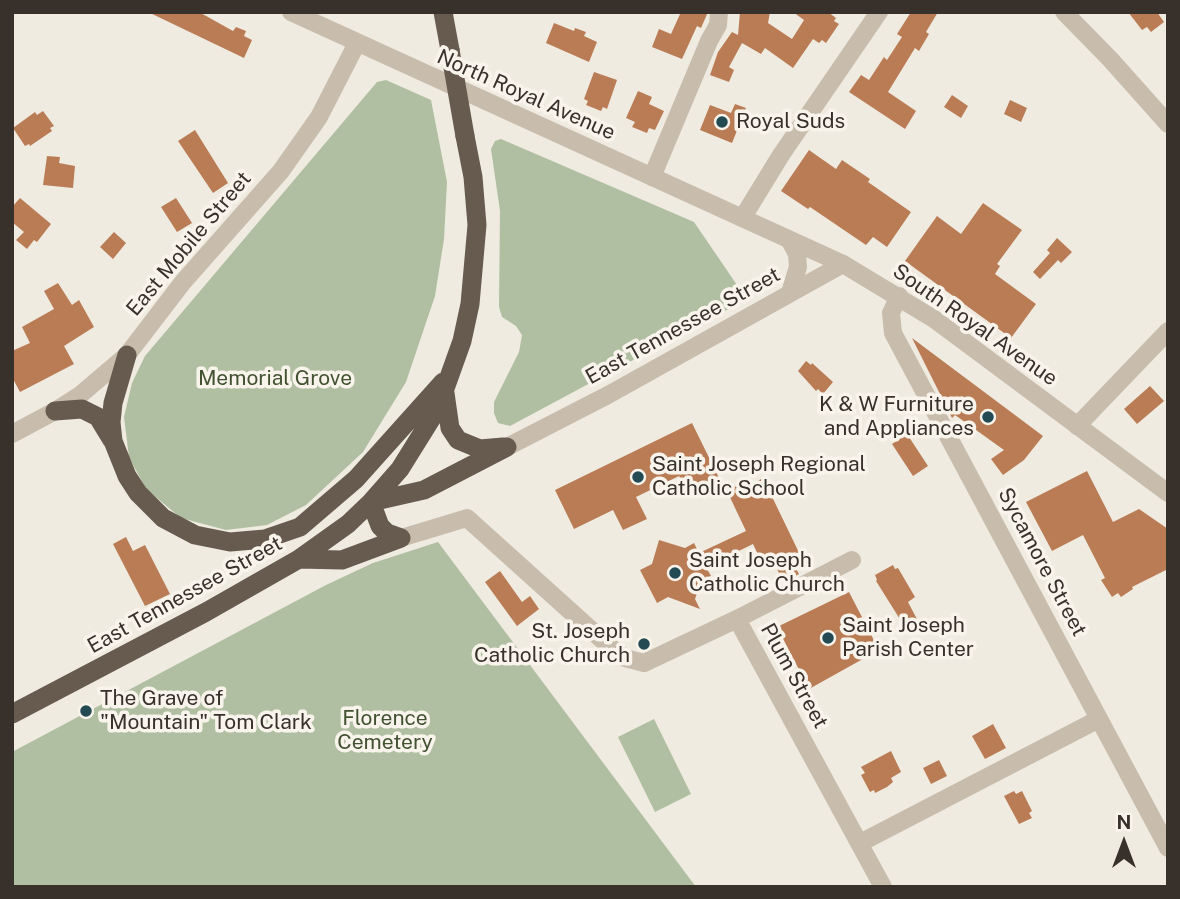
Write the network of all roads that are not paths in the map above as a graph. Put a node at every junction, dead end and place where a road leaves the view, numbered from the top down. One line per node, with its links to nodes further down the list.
1 (291, 12): 6 (street, North Royal Avenue)
2 (443, 12): 16 (highway, bridge)
3 (719, 12): 8 (street)
4 (879, 12): 9 (street)
5 (1064, 12): 7 (street)
6 (357, 43): 8 (street, North Royal Avenue); 15 (street, East Mobile Street)
7 (1168, 124)
8 (652, 177): 9 (street, North Royal Avenue)
9 (743, 217): 10 (street, South Royal Avenue)
10 (789, 239): 11 (street, South Royal Avenue); 12 (street)
11 (843, 264): 12 (street, East Tennessee Street); 13 (street, South Royal Avenue)
12 (790, 293): 21 (street, East Tennessee Street)
13 (899, 296): 18 (street, South Royal Avenue); 29 (street, Sycamore Street)
14 (1168, 331): 18 (street)
15 (127, 355): 17 (street, East Mobile Street); 20 (highway)
16 (448, 383): 20 (highway); 21 (highway); 23 (highway, East Tennessee Street)
17 (55, 411): 19 (street, East Mobile Street); 20 (highway)
18 (1077, 426): 22 (street, South Royal Avenue)
19 (12, 434)
20 (113, 441)
21 (507, 447): 23 (highway)
22 (1168, 493)
23 (371, 502): 24 (highway); 25 (highway, East Tennessee Street)
24 (401, 538): 25 (highway); 27 (street, Plum Street)
25 (299, 559): 28 (highway, East Tennessee Street)
26 (852, 560): 27 (street)
27 (737, 620): 30 (street, Plum Street)
28 (12, 714)
29 (1099, 719): 30 (street); 31 (street, Sycamore Street)
30 (860, 843): 32 (street, Plum Street)
31 (1168, 848)
32 (883, 887)

